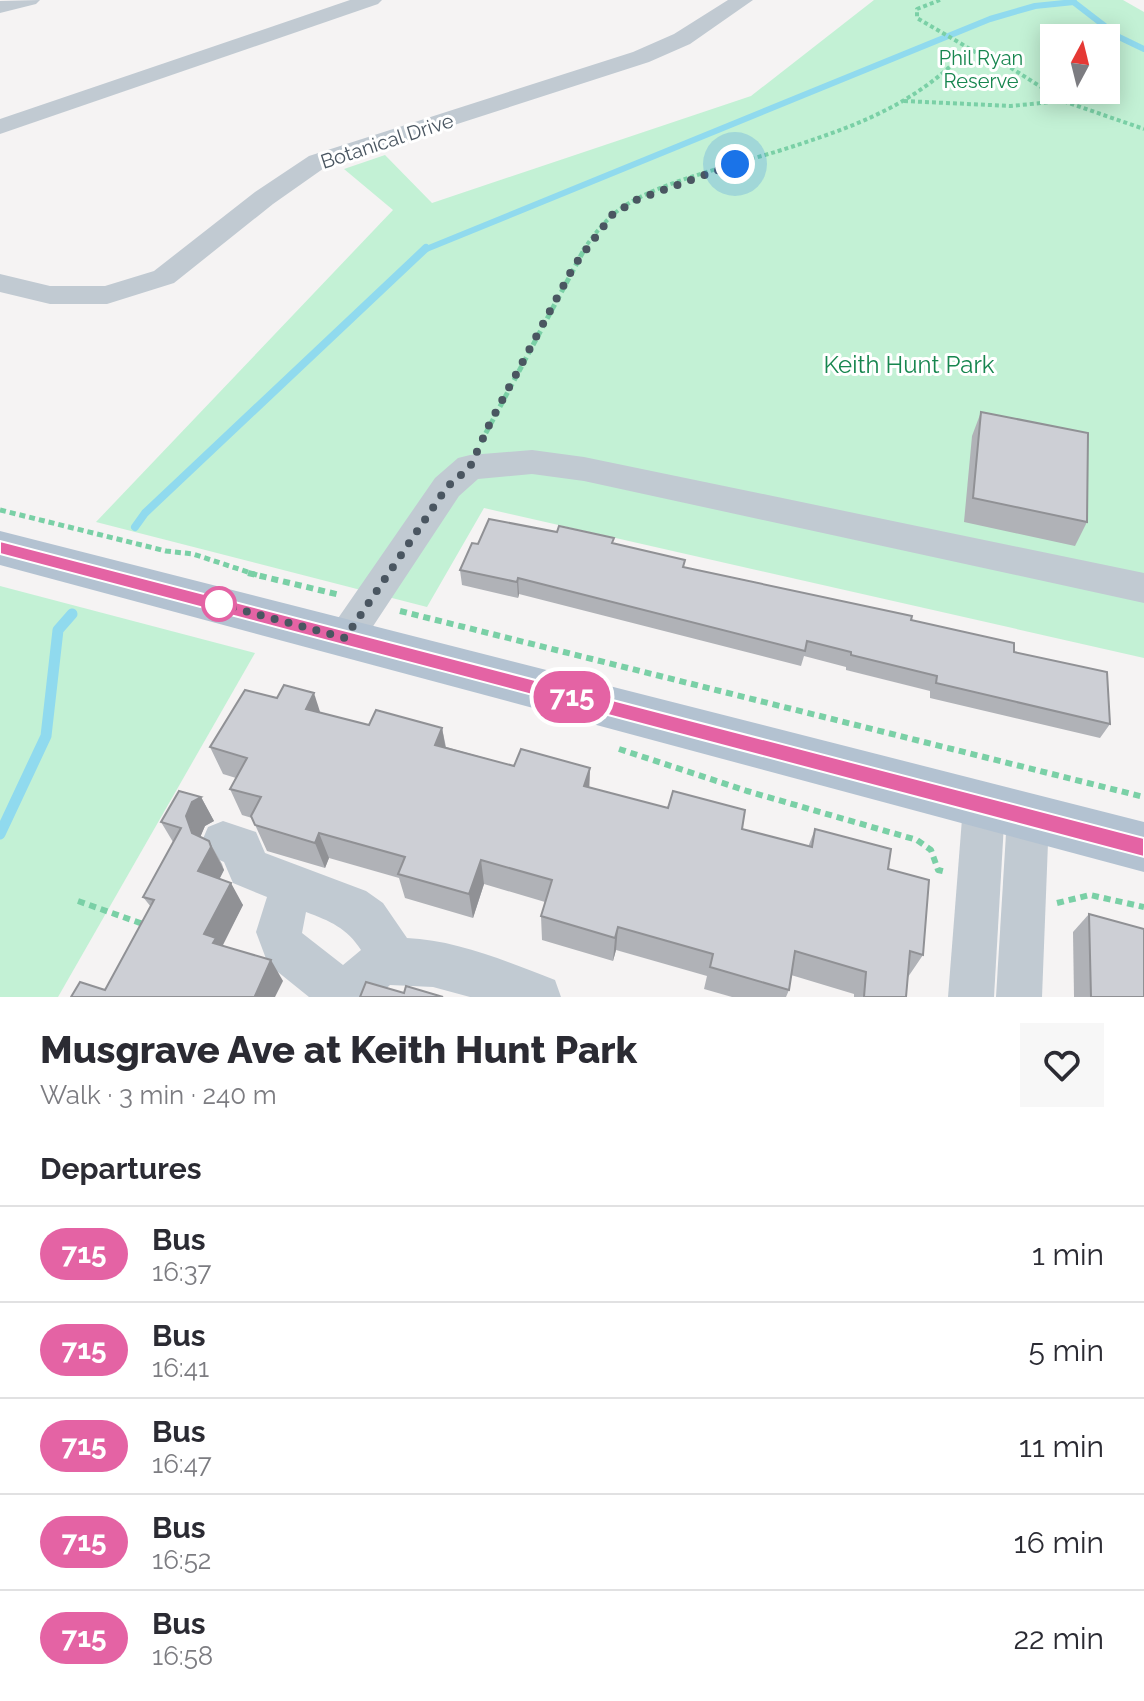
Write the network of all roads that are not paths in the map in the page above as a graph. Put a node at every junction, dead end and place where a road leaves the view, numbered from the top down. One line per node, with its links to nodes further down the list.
1 (29, 0): 4 (street)
2 (371, 0): 5 (street)
3 (742, 0): 6 (street, Botanical Drive)
4 (0, 7)
5 (0, 127)
6 (0, 283)
7 (0, 548): 9 (main road)
8 (1144, 588): 9 (street)
9 (357, 620): 10 (main road)
10 (1006, 812): 12 (main road); 17 (street); 18 (street)
11 (223, 841): 13 (street)
12 (1144, 847)
13 (296, 886): 14 (street); 15 (street)
14 (395, 961): 15 (street); 16 (street)
15 (346, 997)
16 (538, 997)
17 (971, 997)
18 (1019, 997)

